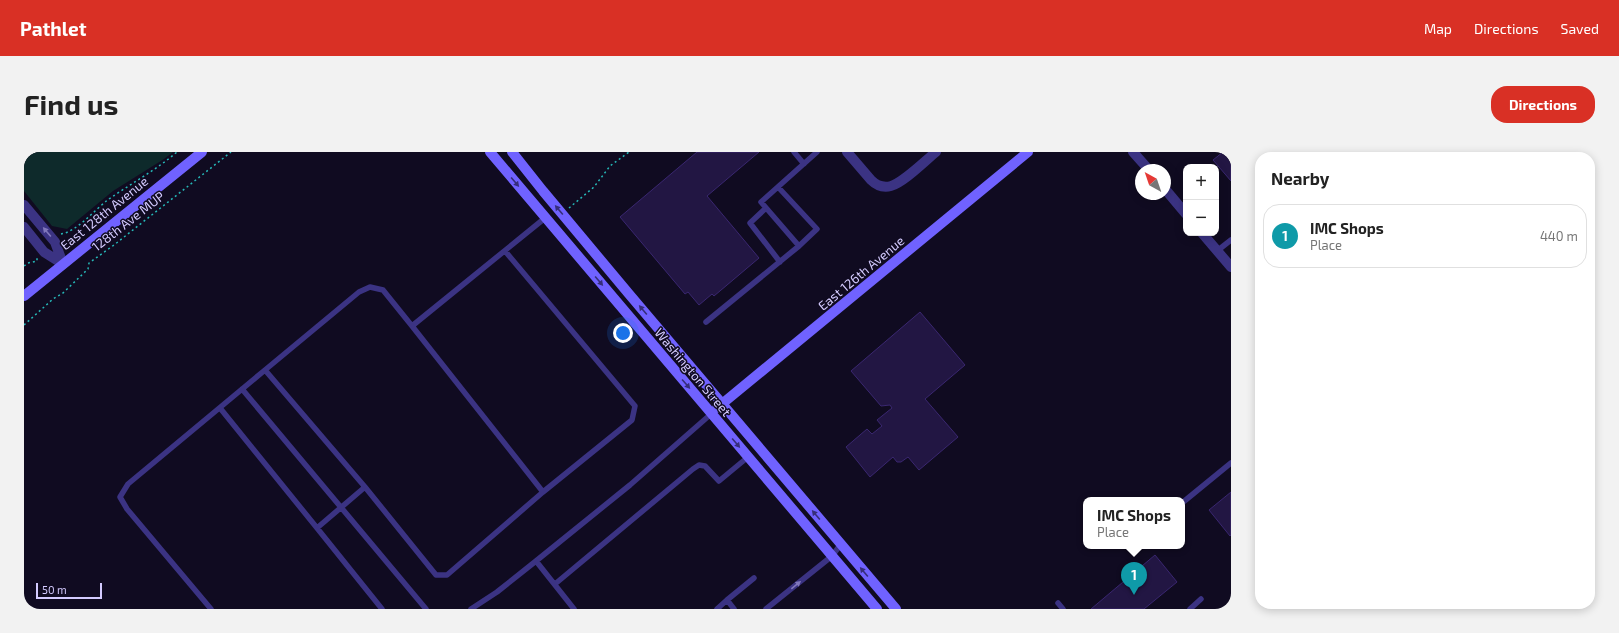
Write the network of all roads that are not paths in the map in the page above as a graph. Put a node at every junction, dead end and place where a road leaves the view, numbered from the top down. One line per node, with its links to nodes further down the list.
1 (202, 152): 25 (main road, East 128th Avenue)
2 (490, 152): 17 (main road, Washington Street, one-way to 17)
3 (512, 152): 32 (main road, Washington Street, one-way to 3)
4 (794, 152): 10 (lane)
5 (817, 152): 10 (lane)
6 (847, 152): 7 (street)
7 (936, 152)
8 (1028, 152): 32 (main road, East 126th Avenue)
9 (1133, 152): 11 (street)
10 (804, 164): 12 (lane)
11 (1144, 164)
12 (778, 187): 15 (lane); 21 (lane)
13 (1171, 196): 16 (street)
14 (24, 204): 25 (street, one-way to 14)
15 (766, 208): 21 (lane); 24 (lane)
16 (1183, 210)
17 (545, 218): 22 (lane); 34 (main road, Washington Street, one-way to 34)
18 (24, 227): 25 (street)
19 (1204, 236): 23 (street)
20 (1231, 240): 23 (lane)
21 (799, 246): 24 (lane)
22 (506, 251): 29 (lane); 38 (lane)
23 (1217, 251): 26 (street)
24 (780, 262): 28 (lane)
25 (63, 264): 27 (main road, East 128th Avenue)
26 (1231, 267)
27 (24, 296)
28 (706, 322)
29 (412, 326): 30 (lane); 38 (lane)
30 (265, 370): 31 (lane); 37 (lane)
31 (242, 390): 33 (lane); 40 (lane)
32 (722, 404): 34 (main road, East 126th Avenue); 42 (main road, Washington Street, one-way to 32)
33 (220, 408): 41 (lane); 50 (lane)
34 (711, 414): 35 (main road, Washington Street, one-way to 35); 44 (lane)
35 (748, 457): 43 (main road, Washington Street); 46 (lane)
36 (1231, 463): 39 (lane)
37 (365, 487): 38 (lane); 40 (lane)
38 (544, 492)
39 (1185, 501)
40 (340, 508): 41 (lane); 52 (lane)
41 (317, 528): 51 (lane)
42 (841, 544): 43 (lane); 59 (main road, Washington Street, one-way to 42)
43 (832, 556): 57 (lane, one-way to 43); 58 (main road, Washington Street)
44 (536, 561): 46 (lane); 53 (lane)
45 (754, 578): 48 (lane)
46 (555, 584): 54 (lane)
47 (1201, 599): 61 (lane)
48 (727, 600): 55 (lane); 56 (lane)
49 (1058, 603): 60 (lane)
50 (211, 609)
51 (382, 609)
52 (426, 609)
53 (471, 609)
54 (574, 609)
55 (717, 609)
56 (734, 609)
57 (766, 609)
58 (877, 609)
59 (896, 609)
60 (1063, 609)
61 (1190, 609)

